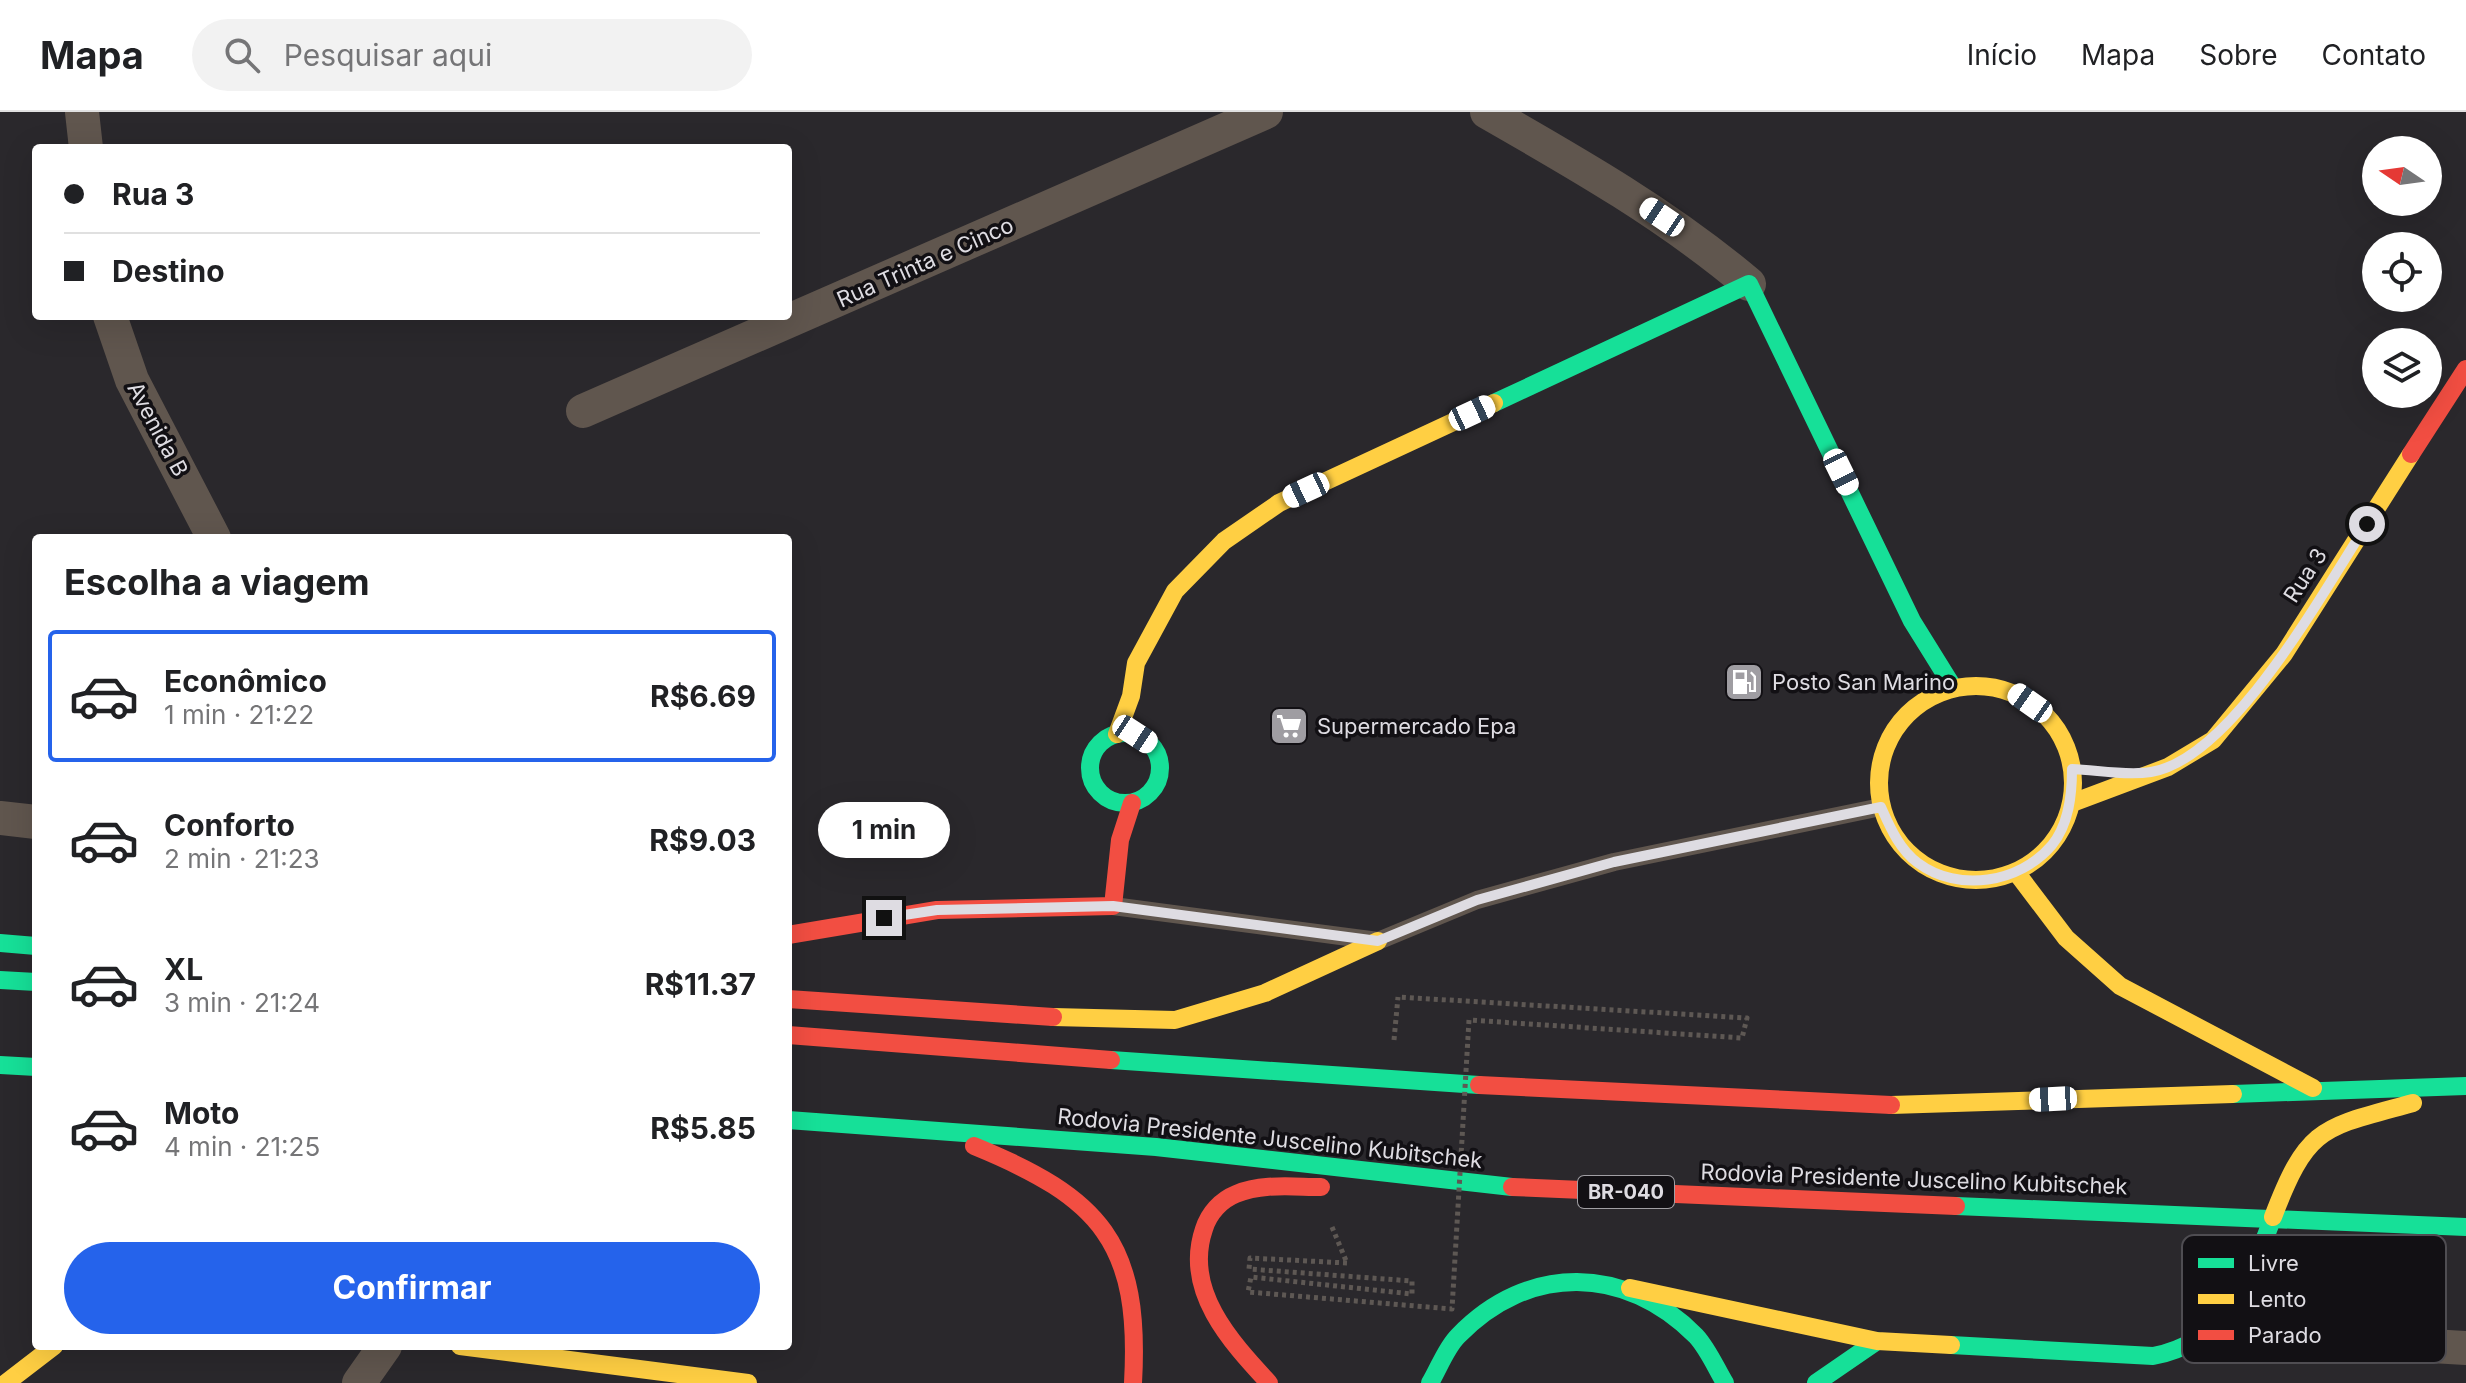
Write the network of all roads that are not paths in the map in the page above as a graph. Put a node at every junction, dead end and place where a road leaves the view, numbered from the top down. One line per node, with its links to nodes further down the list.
1 (82, 112): 4 (street)
2 (1487, 112): 5 (street)
3 (1250, 115): 6 (street, Rua Trinta e Cinco)
4 (86, 144)
5 (1749, 284): 12 (main road); 15 (main road)
6 (792, 318)
7 (111, 320): 11 (street, Avenida B)
8 (788, 320): 10 (street, Rua Trinta e Cinco)
9 (2466, 369): 17 (main road, Rua 3)
10 (583, 411)
11 (212, 534)
12 (1912, 621): 13 (main road); 14 (main road)
13 (1922, 684): 14 (main road); 21 (main road)
14 (1953, 687): 16 (main road)
15 (1126, 734): 18 (main road); 19 (main road)
16 (2088, 770): 17 (main road, Rua 3); 20 (main road)
17 (2151, 772): 20 (main road, Rua 3)
18 (1110, 801): 19 (main road); 24 (main road)
19 (1132, 803): 24 (main road)
20 (2072, 803): 25 (main road)
21 (1881, 807): 25 (main road); 30 (lane)
22 (0, 818): 23 (street)
23 (32, 822)
24 (1120, 840): 26 (main road)
25 (2016, 872): 40 (main road)
26 (1113, 906): 28 (main road); 30 (lane)
27 (792, 921): 28 (street)
28 (831, 927): 29 (main road)
29 (792, 934)
30 (1378, 941): 35 (main road)
31 (0, 943): 32 (main road)
32 (32, 946)
33 (0, 980): 34 (main road)
34 (32, 982)
35 (792, 999)
36 (792, 1035): 40 (main road)
37 (0, 1065): 38 (main road)
38 (32, 1067)
39 (2465, 1086): 40 (main road); 44 (main road)
40 (2315, 1090)
41 (792, 1120): 42 (main road, Rodovia Presidente Juscelino Kubitschek / BR-040)
42 (935, 1130): 43 (main road, Rodovia Presidente Juscelino Kubitschek / BR-040); 59 (main road)
43 (1518, 1188): 44 (main road, Rodovia Presidente Juscelino Kubitschek / BR-040); 60 (main road)
44 (2273, 1217): 45 (main road, Rodovia Presidente Juscelino Kubitschek / BR-040); 46 (main road)
45 (2466, 1227)
46 (2266, 1235)
47 (1630, 1288): 48 (main road); 61 (main road); 62 (main road)
48 (1877, 1341): 51 (main road); 63 (main road)
49 (2446, 1347): 50 (street)
50 (2466, 1348)
51 (2182, 1349)
52 (49, 1350): 56 (main road)
53 (382, 1350): 57 (street)
54 (489, 1350): 55 (main road)
55 (710, 1380): 58 (main road)
56 (6, 1383)
57 (359, 1383)
58 (748, 1383)
59 (1133, 1383)
60 (1269, 1383)
61 (1430, 1383)
62 (1725, 1383)
63 (1816, 1383)

